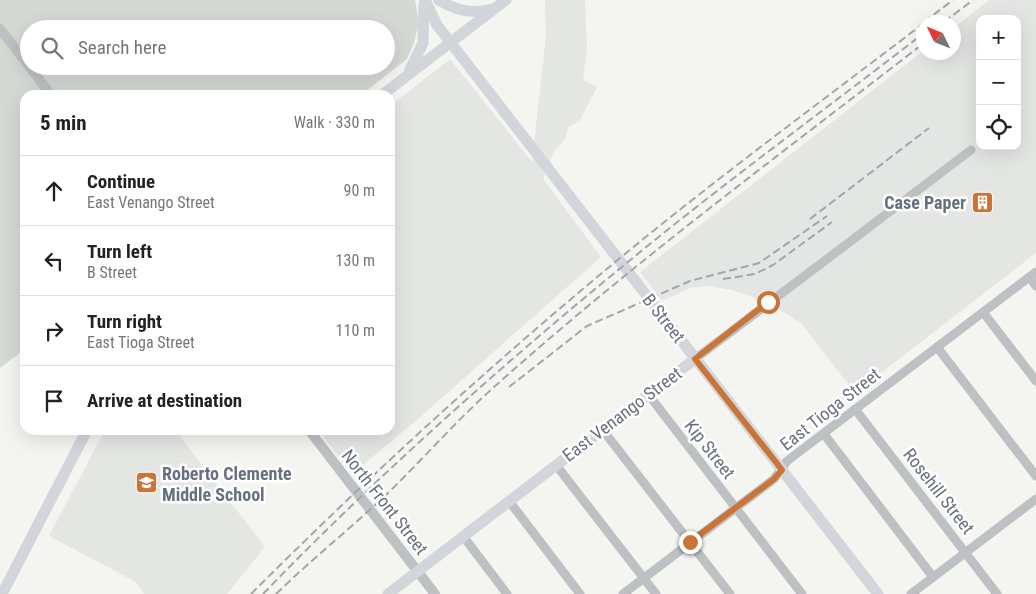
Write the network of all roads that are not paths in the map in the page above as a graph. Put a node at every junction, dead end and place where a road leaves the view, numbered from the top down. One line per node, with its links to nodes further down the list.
1 (424, 0): 5 (main road, B Street); 8 (main road)
2 (439, 0): 3 (main road)
3 (504, 1): 5 (main road)
4 (0, 29): 6 (street)
5 (452, 42): 8 (main road); 16 (main road, B Street)
6 (20, 55)
7 (36, 75): 9 (street)
8 (402, 80): 10 (main road)
9 (47, 90)
10 (389, 90)
11 (971, 150): 16 (street, East Venango Street)
12 (1033, 274): 13 (street); 14 (street, East Tioga Street)
13 (1036, 286)
14 (983, 312): 15 (street, East Tioga Street); 17 (street)
15 (937, 347): 19 (street, East Tioga Street); 26 (street)
16 (695, 359): 18 (main road, East Venango Street); 25 (main road, B Street)
17 (1036, 381)
18 (648, 394): 20 (main road, East Venango Street); 29 (street, Kip Street)
19 (855, 410): 21 (street, East Tioga Street); 32 (street, Rosehill Street)
20 (602, 429): 24 (main road, East Venango Street); 31 (street)
21 (824, 434): 25 (street, East Tioga Street); 34 (street)
22 (84, 435): 37 (main road)
23 (313, 435): 33 (street, North Front Street)
24 (556, 465): 28 (main road, East Venango Street); 35 (street)
25 (782, 470): 29 (street, East Tioga Street); 46 (main road, B Street)
26 (1036, 476)
27 (1036, 499): 32 (street)
28 (509, 501): 30 (main road, East Venango Street); 41 (street)
29 (735, 507): 31 (street, East Tioga Street); 45 (street, Kip Street)
30 (463, 536): 33 (main road, East Venango Street); 40 (street)
31 (690, 542): 35 (street, East Tioga Street); 44 (street)
32 (966, 552): 34 (street); 36 (street, Rosehill Street)
33 (418, 572): 38 (main road, East Venango Street); 39 (street, North Front Street)
34 (933, 577): 47 (street)
35 (644, 578): 42 (street, East Tioga Street); 43 (street)
36 (992, 592)
37 (2, 594)
38 (388, 594)
39 (435, 594)
40 (508, 594)
41 (580, 594)
42 (623, 594)
43 (656, 594)
44 (730, 594)
45 (802, 594)
46 (878, 594)
47 (911, 594)

